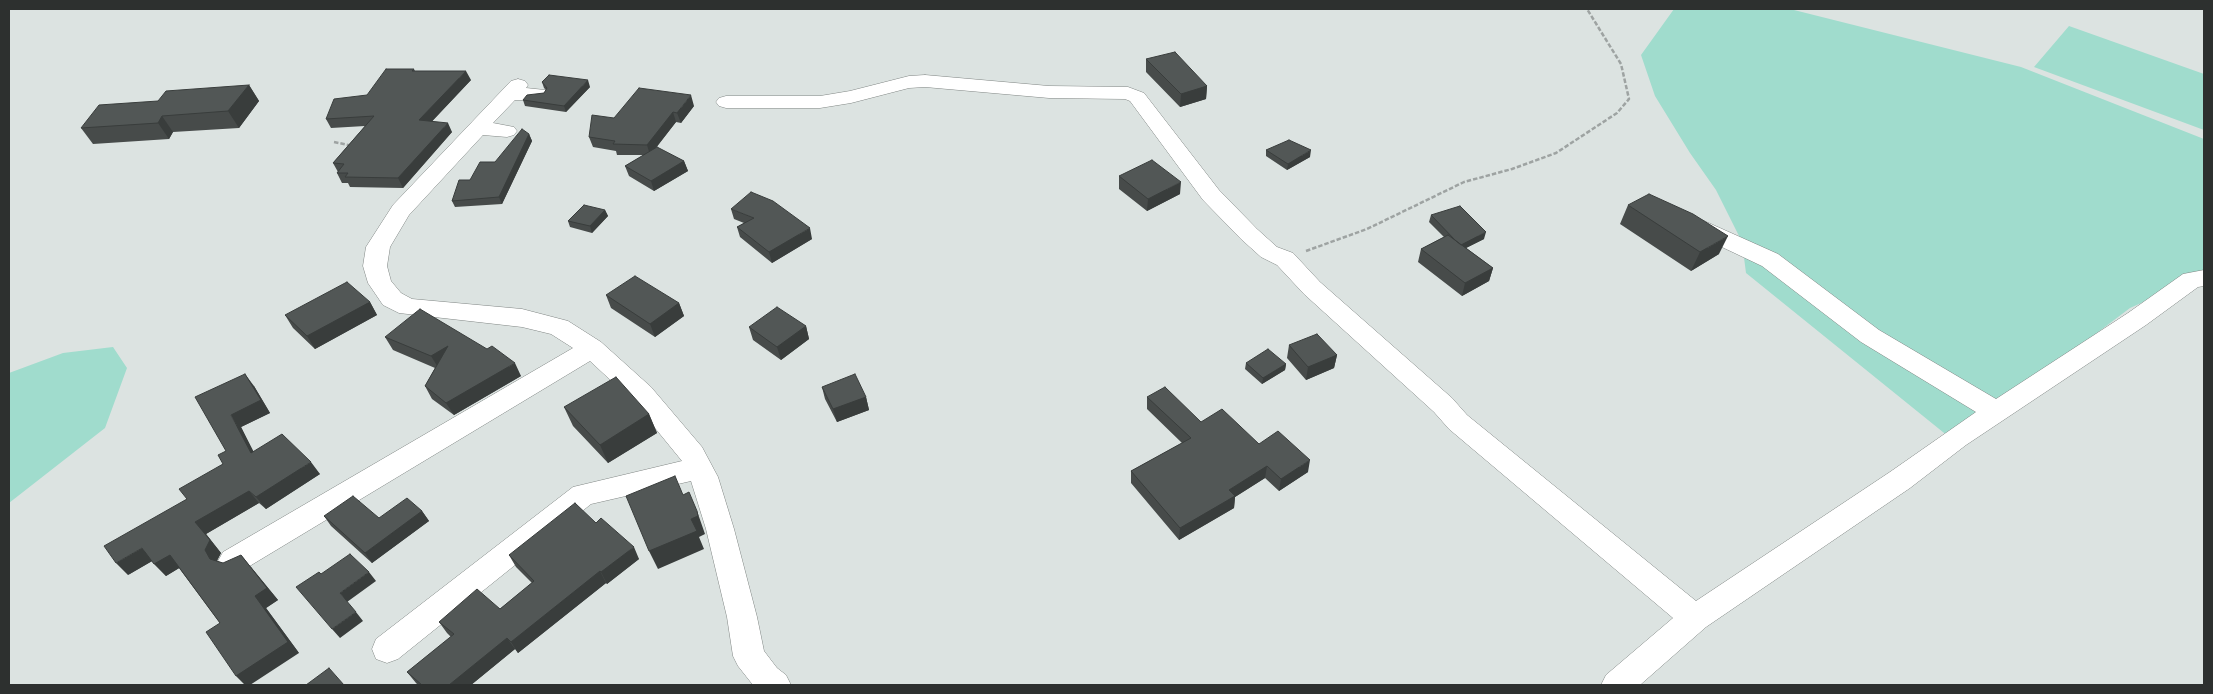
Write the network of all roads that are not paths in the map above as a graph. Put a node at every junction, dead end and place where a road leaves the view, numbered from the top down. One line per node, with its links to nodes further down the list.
1 (522, 91): 3 (street)
2 (726, 102): 11 (street)
3 (478, 128): 4 (street); 7 (street)
4 (507, 131)
5 (1675, 216): 8 (street)
6 (2204, 278): 8 (street)
7 (592, 348): 9 (street); 10 (street)
8 (1996, 412): 11 (street)
9 (699, 468): 12 (street); 13 (street)
10 (233, 561)
11 (1695, 618): 14 (street)
12 (387, 649)
13 (775, 685)
14 (1617, 685)

